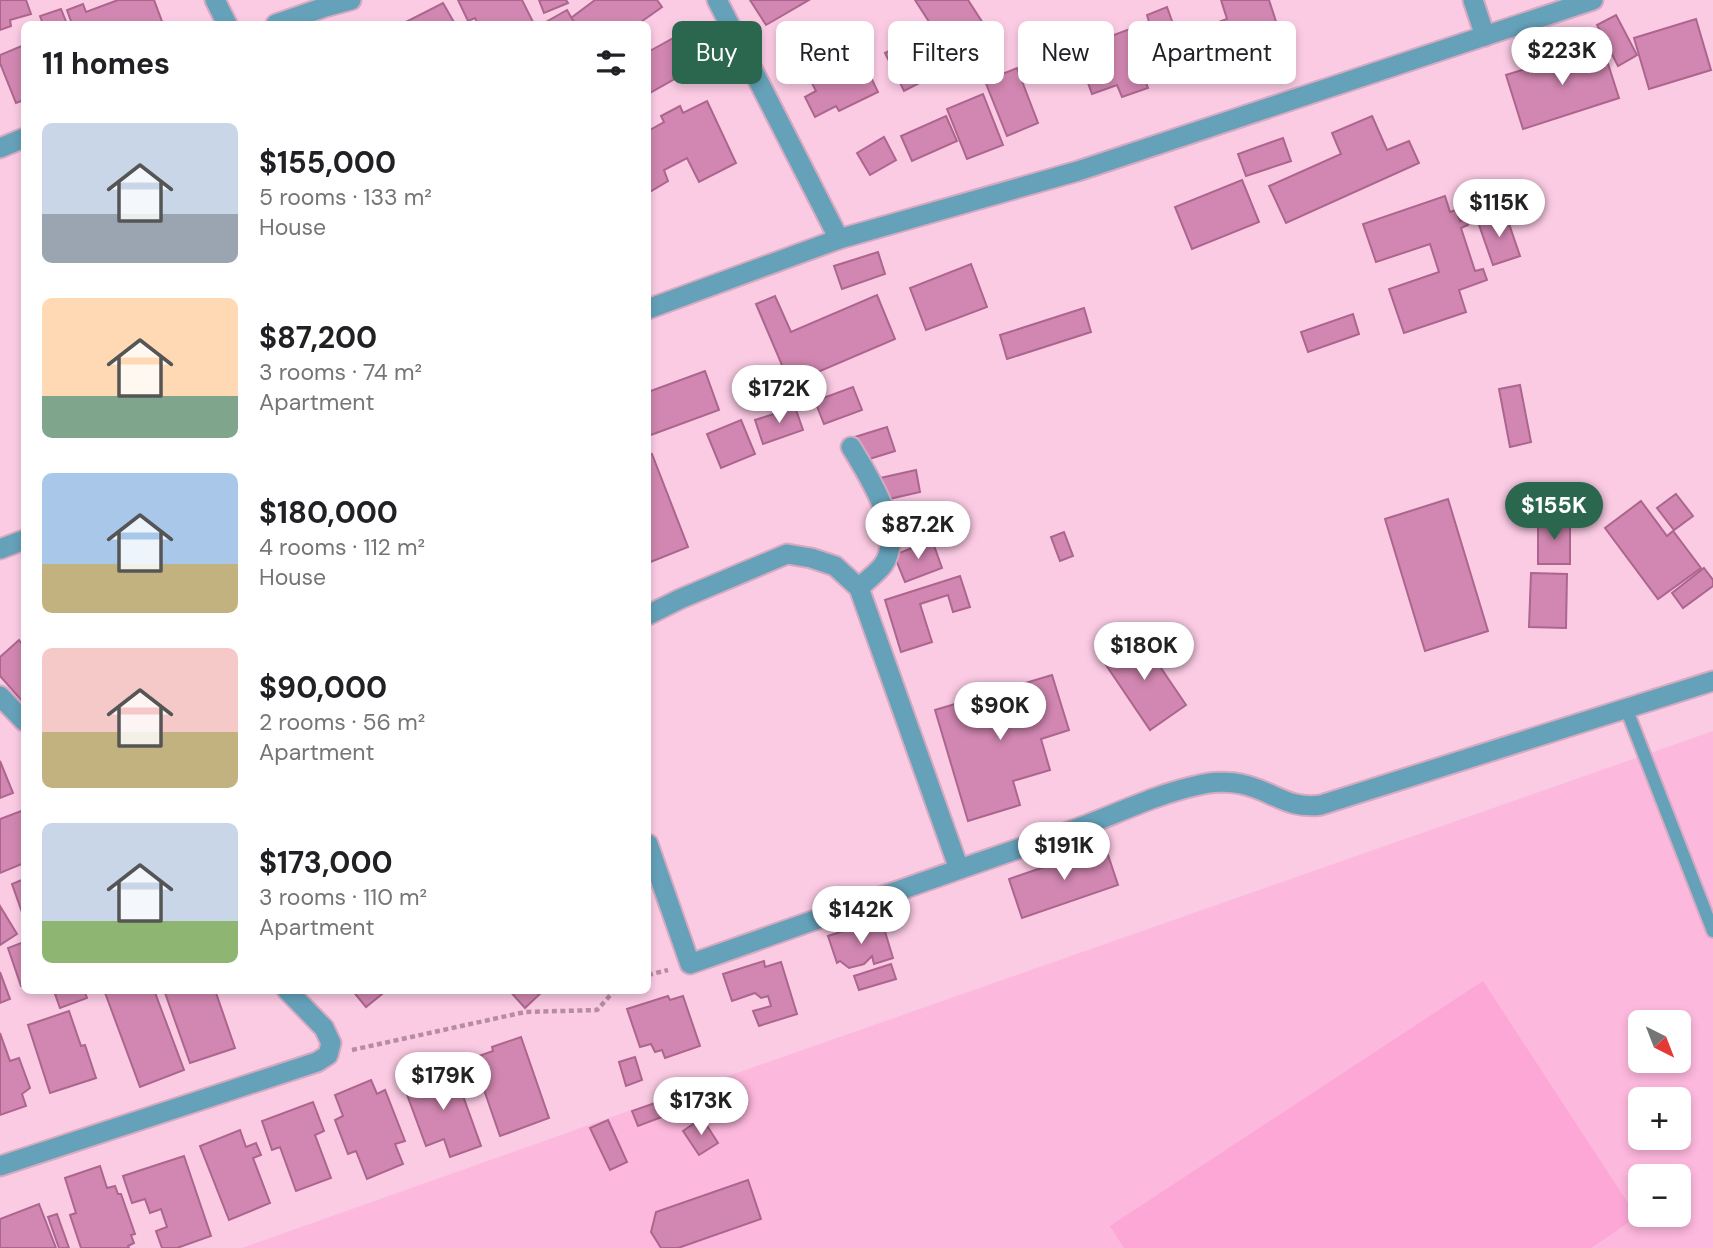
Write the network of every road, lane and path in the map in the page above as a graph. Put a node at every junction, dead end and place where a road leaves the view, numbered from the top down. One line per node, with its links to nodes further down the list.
1 (215, 0): 6 (street)
2 (351, 0): 7 (street)
3 (717, 0): 11 (street)
4 (1473, 0): 8 (street)
5 (1593, 0): 8 (street)
6 (226, 21)
7 (285, 21)
8 (1485, 36): 11 (street)
9 (21, 139): 10 (street)
10 (0, 148)
11 (839, 239): 12 (street)
12 (651, 308)
13 (851, 446): 16 (street)
14 (21, 541): 15 (street)
15 (0, 549)
16 (859, 588): 17 (street); 23 (street)
17 (651, 614)
18 (1713, 681): 20 (street)
19 (0, 696): 21 (street)
20 (1626, 708): 23 (street); 24 (lane)
21 (21, 718)
22 (651, 853): 23 (street)
23 (959, 869)
24 (1713, 931)
25 (291, 994): 27 (street)
26 (611, 994): 27 (path)
27 (328, 1055): 28 (street)
28 (0, 1166)

